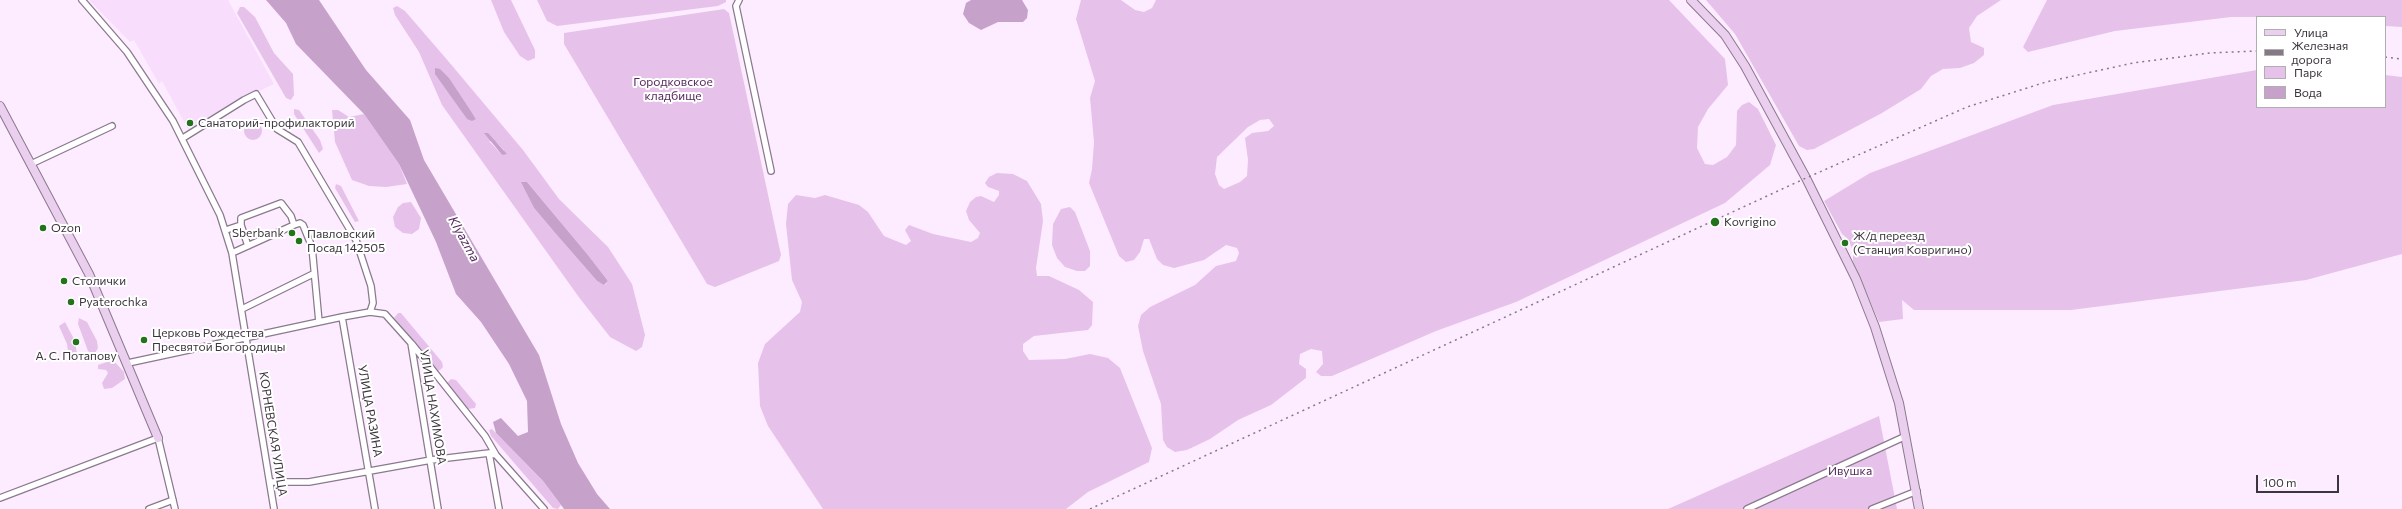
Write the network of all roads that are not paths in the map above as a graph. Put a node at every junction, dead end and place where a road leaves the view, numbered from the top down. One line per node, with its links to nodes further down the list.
1 (82, 0): 6 (street, КОРНЕВСКАЯ УЛИЦА)
2 (739, 0): 8 (street)
3 (1691, 0): 22 (street)
4 (0, 106): 7 (street)
5 (112, 126): 7 (street)
6 (183, 138): 11 (street, КОРНЕВСКАЯ УЛИЦА); 16 (street)
7 (30, 164): 21 (street)
8 (771, 171)
9 (241, 225): 10 (street); 11 (street); 12 (street)
10 (294, 226): 12 (street); 14 (street)
11 (226, 230): 13 (street, КОРНЕВСКАЯ УЛИЦА)
12 (248, 246): 13 (street)
13 (232, 253): 15 (street, КОРНЕВСКАЯ УЛИЦА)
14 (313, 274): 15 (street); 18 (street)
15 (242, 308): 19 (street, КОРНЕВСКАЯ УЛИЦА)
16 (370, 312): 17 (street, УЛИЦА НАХИМОВА); 20 (street, УЛИЦА НАХИМОВА)
17 (342, 318): 18 (street, УЛИЦА НАХИМОВА); 27 (street, УЛИЦА РАЗИНА)
18 (319, 322): 19 (street, УЛИЦА НАХИМОВА)
19 (247, 338): 21 (street); 28 (street, КОРНЕВСКАЯ УЛИЦА)
20 (411, 343): 25 (street); 26 (street, УЛИЦА НАХИМОВА)
21 (128, 364): 23 (street)
22 (1906, 436): 29 (street); 39 (street)
23 (158, 438): 30 (street); 31 (street)
24 (489, 453): 25 (street); 26 (street); 37 (street)
25 (496, 455): 38 (street)
26 (431, 460): 27 (street); 36 (street, УЛИЦА НАХИМОВА)
27 (369, 471): 28 (street); 35 (street, УЛИЦА РАЗИНА)
28 (270, 482): 34 (street, КОРНЕВСКАЯ УЛИЦА)
29 (1917, 491): 40 (street); 41 (street)
30 (0, 498)
31 (173, 500): 32 (street); 33 (street)
32 (150, 509)
33 (175, 509)
34 (274, 509)
35 (375, 509)
36 (438, 509)
37 (499, 509)
38 (544, 509)
39 (1747, 509)
40 (1872, 509)
41 (1919, 509)

